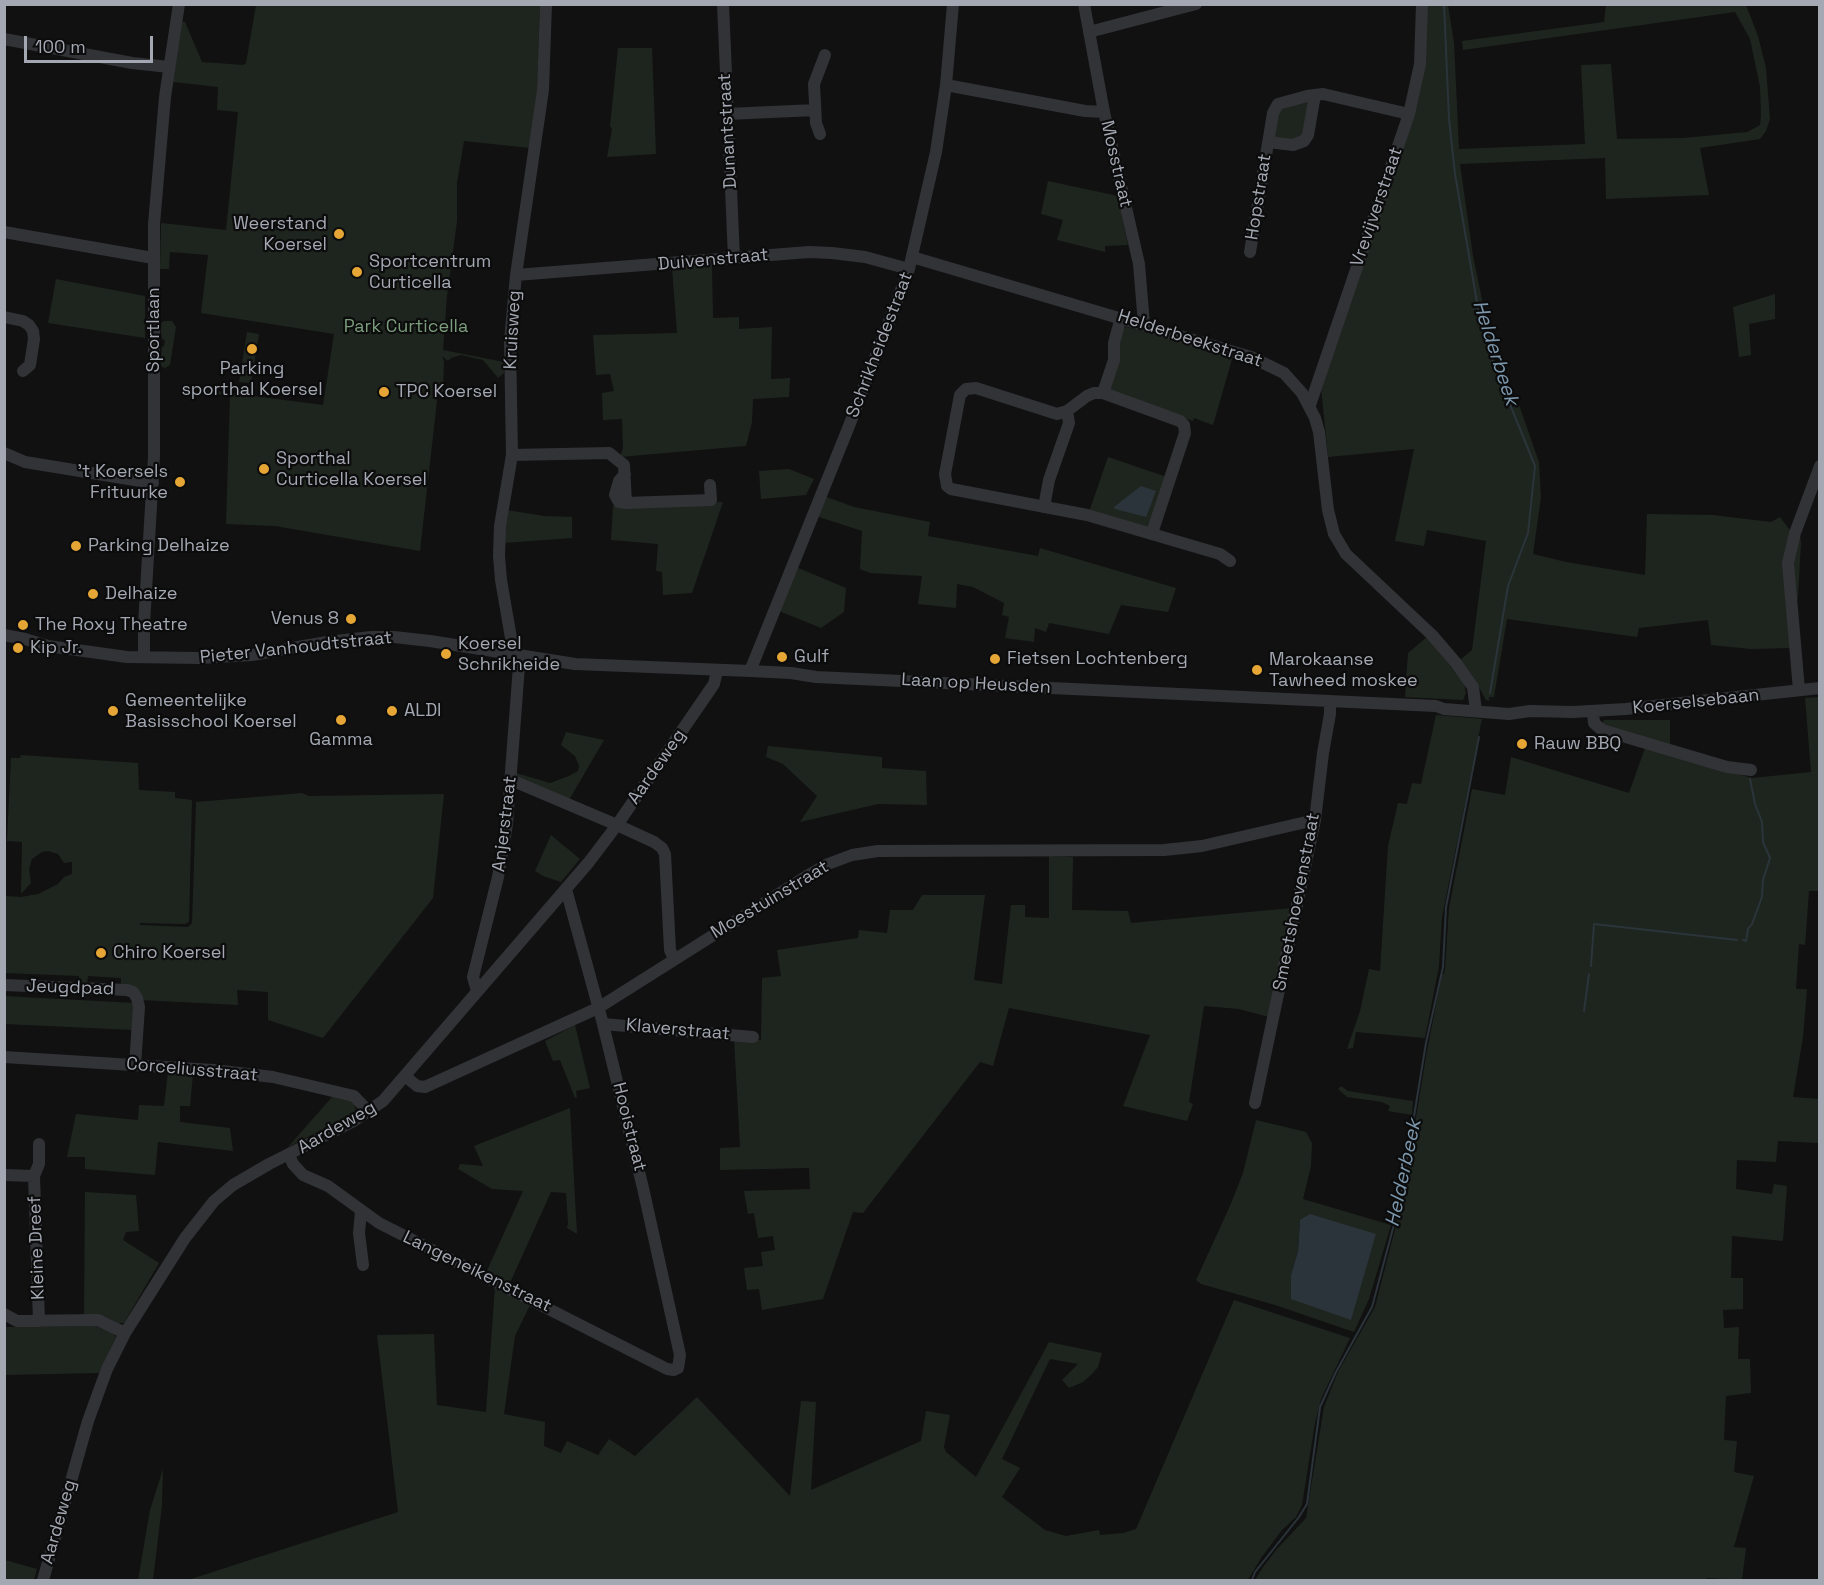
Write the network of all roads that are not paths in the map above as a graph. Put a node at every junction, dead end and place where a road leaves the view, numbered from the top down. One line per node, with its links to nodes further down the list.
1 (179, 4): 11 (street, Sportlaan)
2 (546, 4): 26 (street, Kruisweg)
3 (723, 4): 16 (street, Dunantstraat)
4 (953, 4): 12 (street, Schrikheidestraat)
5 (1084, 4): 8 (street, Mosstraat)
6 (1196, 4): 8 (street)
7 (1422, 4): 17 (street, Vrevijverstraat)
8 (1089, 32): 15 (street, Mosstraat)
9 (4, 39): 11 (street)
10 (825, 55): 14 (street)
11 (169, 67): 23 (street, Sportlaan)
12 (946, 84): 15 (street); 22 (street, Schrikheidestraat)
13 (1316, 95): 17 (street, Hopstraat); 19 (street, Hopstraat); 19 (street, Hopstraat)
14 (815, 110): 16 (street); 18 (street)
15 (1104, 112): 29 (street, Mosstraat)
16 (727, 114): 24 (street, Dunantstraat)
17 (1409, 114): 32 (street, Vrevijverstraat)
18 (820, 135)
19 (1268, 142): 21 (street, Hopstraat)
20 (4, 231): 23 (street)
21 (1250, 252)
22 (912, 257): 25 (street, Schrikheidestraat); 28 (street, Helderbeekstraat)
23 (153, 258): 37 (street, Sportlaan)
24 (734, 258): 25 (street, Duivenstraat); 26 (street, Duivenstraat)
25 (909, 270): 46 (street, Schrikheidestraat)
26 (516, 275): 35 (street, Kruisweg)
27 (4, 317): 30 (street)
28 (1121, 317): 29 (street, Helderbeekstraat); 31 (street)
29 (1144, 324): 32 (street, Helderbeekstraat)
30 (23, 371)
31 (1103, 393): 33 (street); 40 (street)
32 (1310, 405): 50 (street, Helderbeekstraat)
33 (1067, 411): 39 (street); 39 (street)
34 (4, 453): 37 (street)
35 (512, 455): 38 (street); 43 (street, Kruisweg)
36 (1820, 466): 48 (street)
37 (153, 483): 44 (street, Sportlaan)
38 (710, 484)
39 (1044, 507): 40 (street)
40 (1152, 534): 41 (street)
41 (1230, 561)
42 (4, 635): 44 (street, Pieter Vanhoudtstraat)
43 (516, 655): 44 (street, Pieter Vanhoudtstraat); 45 (street, Laan op Heusden); 53 (street, Anjerstraat)
44 (144, 657)
45 (717, 670): 46 (street, Laan op Heusden); 55 (street, Aardeweg)
46 (750, 671): 49 (street, Laan op Heusden)
47 (1820, 688): 48 (street, Koerselsebaan)
48 (1799, 690): 51 (street, Koerselsebaan)
49 (1330, 701): 50 (street, Laan op Heusden); 54 (street, Smeetshoevenstraat)
50 (1477, 708): 51 (street, Koerselsebaan)
51 (1593, 711): 52 (street, Koerselsebaan)
52 (1751, 770)
53 (511, 780): 55 (street); 59 (street, Anjerstraat)
54 (1316, 820): 57 (street, Moestuinstraat); 66 (street, Smeetshoevenstraat)
55 (617, 825): 56 (street, Aardeweg); 57 (street)
56 (566, 889): 59 (street, Aardeweg); 60 (street, Hooistraat)
57 (674, 959): 60 (street, Moestuinstraat)
58 (4, 985): 64 (street, Jeugdpad)
59 (477, 991): 65 (street, Aardeweg)
60 (598, 1008): 61 (street, Hooistraat); 65 (street, Moestuinstraat)
61 (603, 1024): 62 (street, Klaverstraat); 77 (street, Hooistraat)
62 (753, 1036)
63 (4, 1057): 64 (street, Corceliusstraat)
64 (135, 1065): 67 (street, Corceliusstraat)
65 (405, 1076): 67 (street, Aardeweg)
66 (1255, 1103)
67 (369, 1112): 69 (street, Aardeweg)
68 (39, 1144): 71 (street, Kleine Dreef)
69 (289, 1155): 72 (street, Langeneikenstraat); 76 (street, Aardeweg)
70 (4, 1175): 71 (street, Kleine Dreef)
71 (34, 1176): 75 (street, Kleine Dreef)
72 (361, 1211): 73 (street); 77 (street, Langeneikenstraat)
73 (363, 1265)
74 (4, 1314): 75 (street)
75 (39, 1321): 76 (street)
76 (125, 1333): 78 (street, Aardeweg)
77 (678, 1368)
78 (43, 1581)

